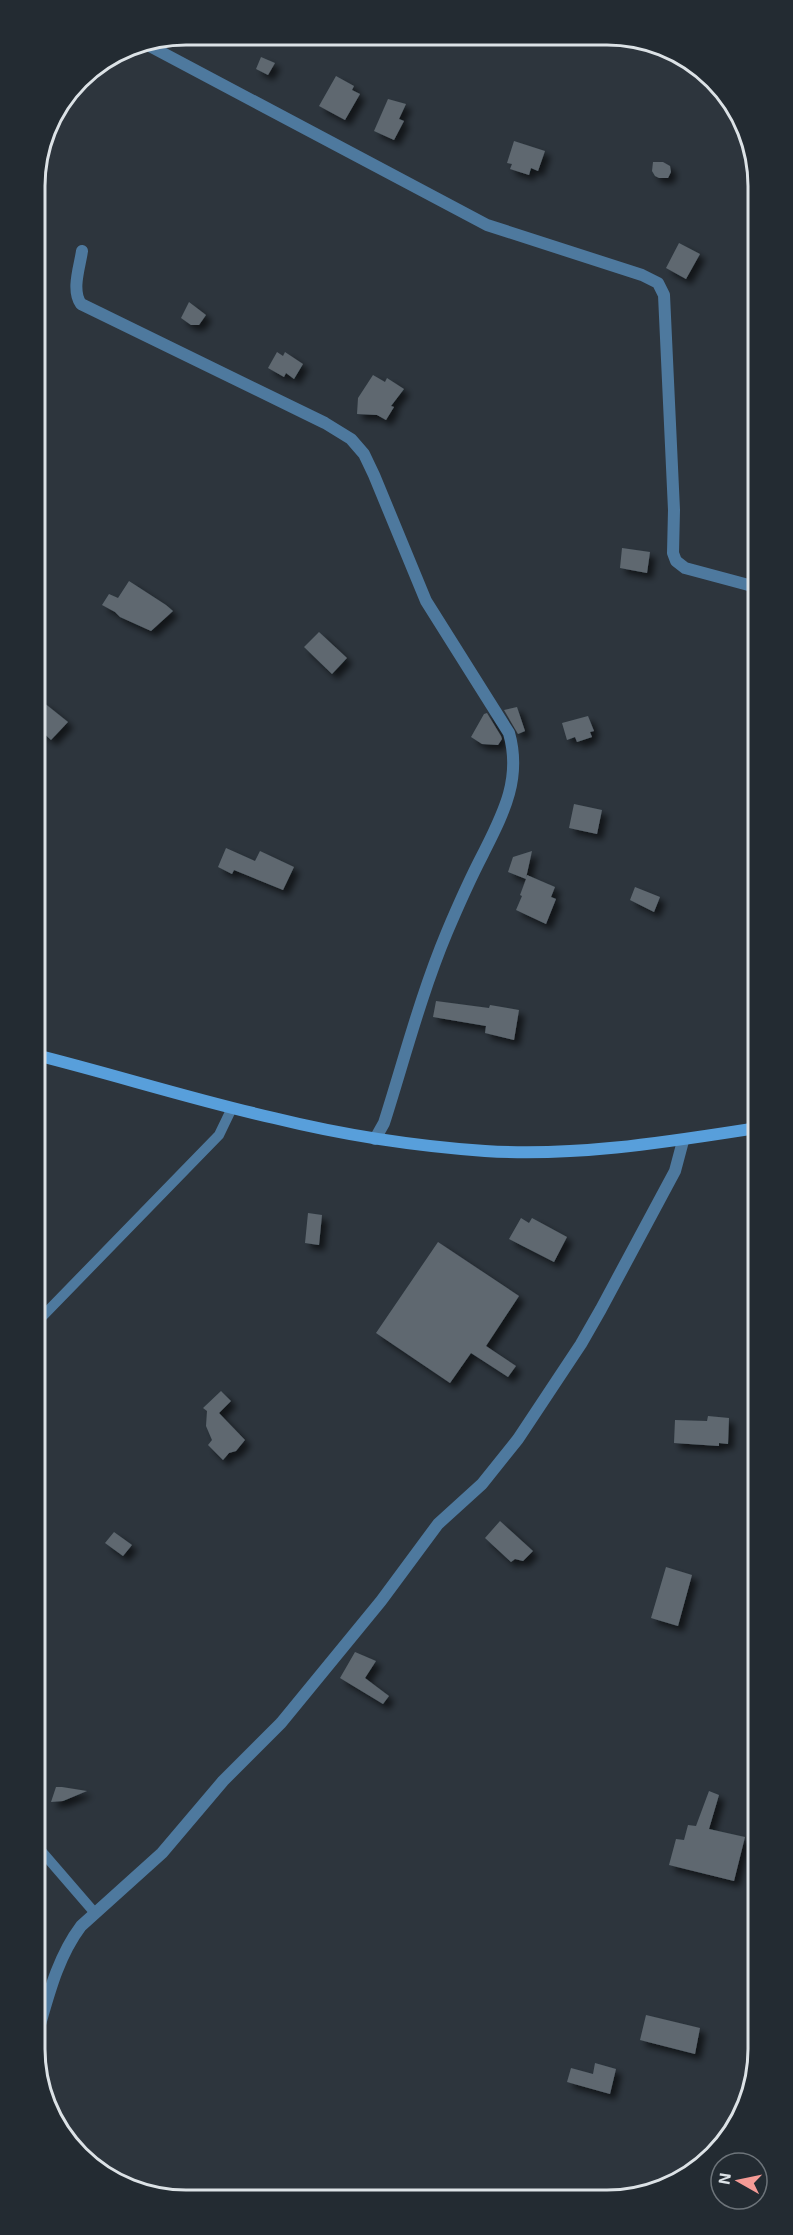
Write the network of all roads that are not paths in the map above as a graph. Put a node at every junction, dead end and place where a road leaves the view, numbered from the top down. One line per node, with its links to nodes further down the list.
1 (155, 49): 3 (street)
2 (82, 251): 7 (street)
3 (748, 585)
4 (45, 1057): 5 (main road)
5 (232, 1108): 7 (main road); 9 (lane)
6 (748, 1130): 8 (main road)
7 (375, 1139): 8 (main road)
8 (683, 1141): 11 (street)
9 (45, 1314)
10 (45, 1855): 11 (lane)
11 (94, 1912): 12 (street)
12 (45, 2006)

